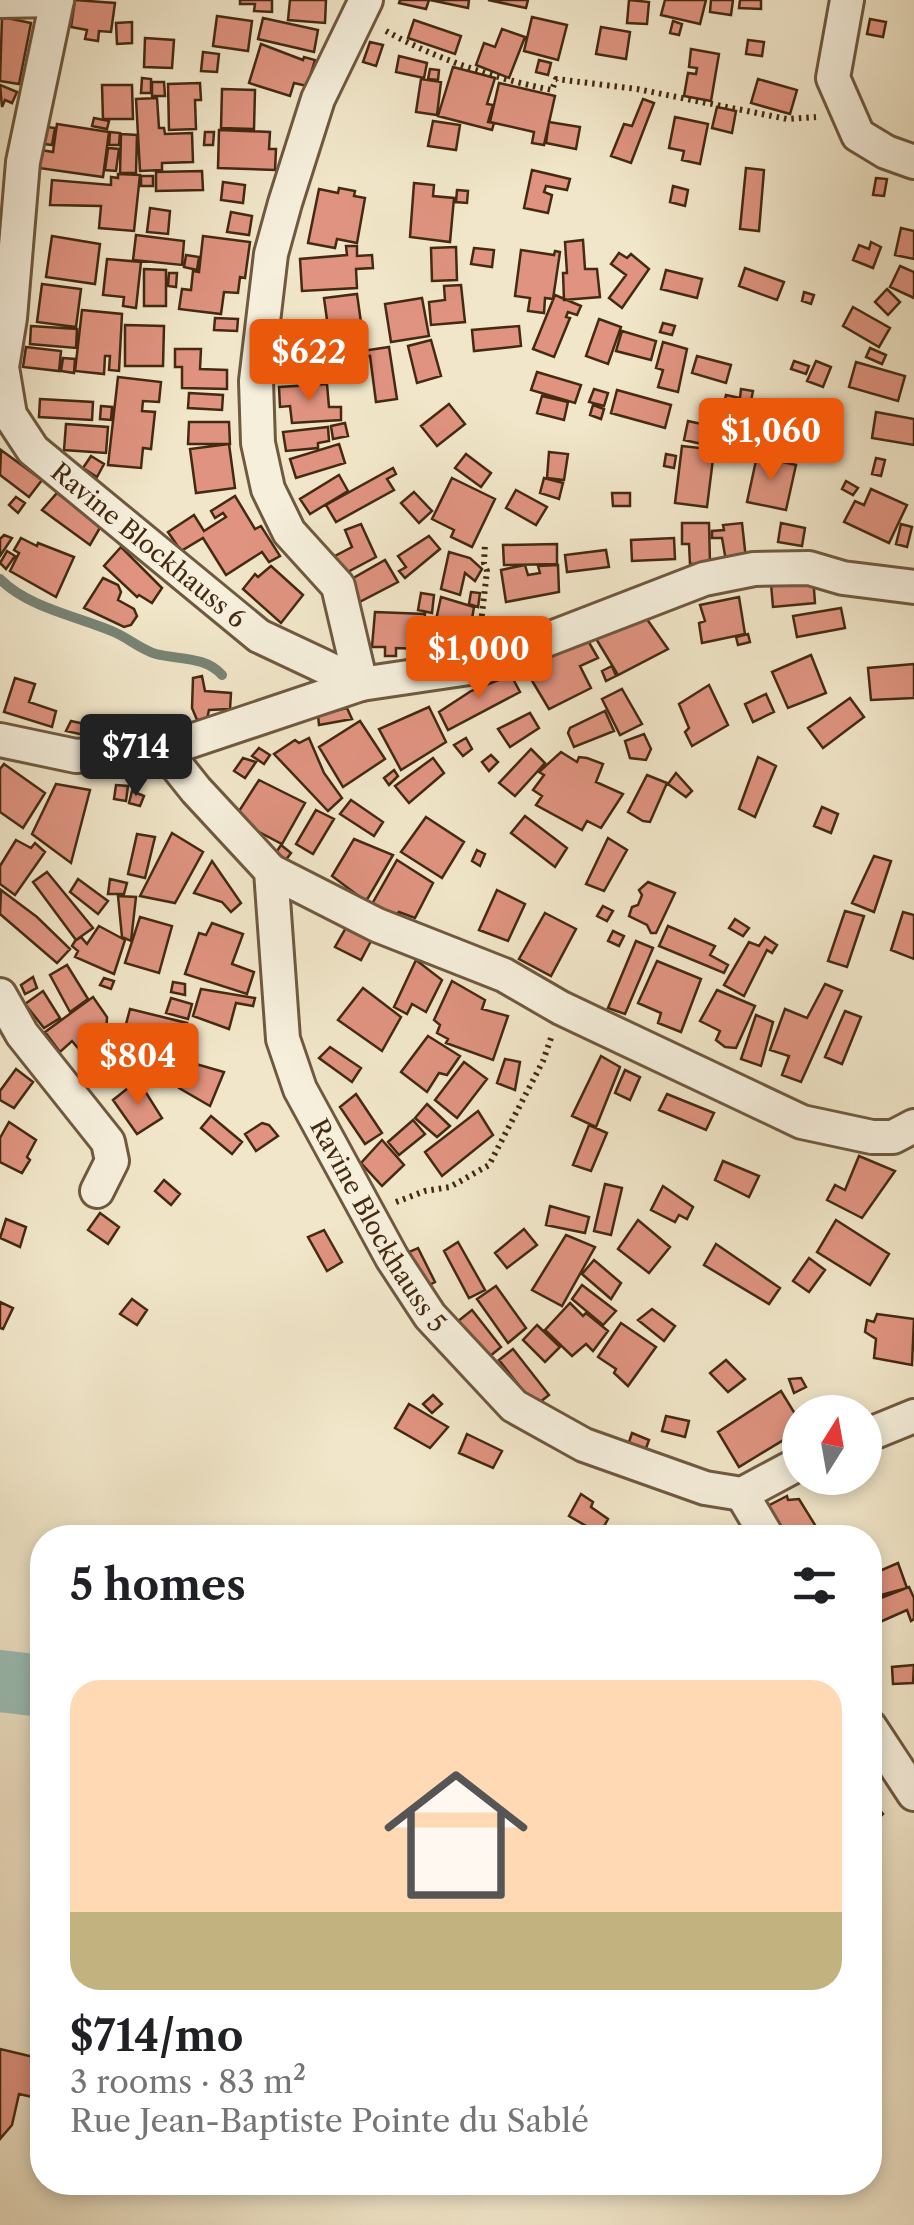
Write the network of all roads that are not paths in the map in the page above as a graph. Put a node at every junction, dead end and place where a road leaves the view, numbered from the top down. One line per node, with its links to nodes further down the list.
1 (0, 0): 2 (street)
2 (57, 0): 7 (street, Ravine Blockhauss 6)
3 (847, 0): 5 (street)
4 (362, 8): 7 (street)
5 (914, 162)
6 (914, 588): 7 (street)
7 (361, 684): 9 (street)
8 (0, 740): 9 (street)
9 (164, 750): 10 (street)
10 (270, 871): 12 (street); 17 (street, Ravine Blockhauss 5)
11 (0, 996): 13 (street)
12 (914, 1126)
13 (97, 1191)
14 (914, 1416): 15 (street)
15 (882, 1429)
16 (782, 1473): 17 (street)
17 (742, 1494): 18 (street)
18 (760, 1525)
19 (882, 1745): 20 (street)
20 (914, 1794)

